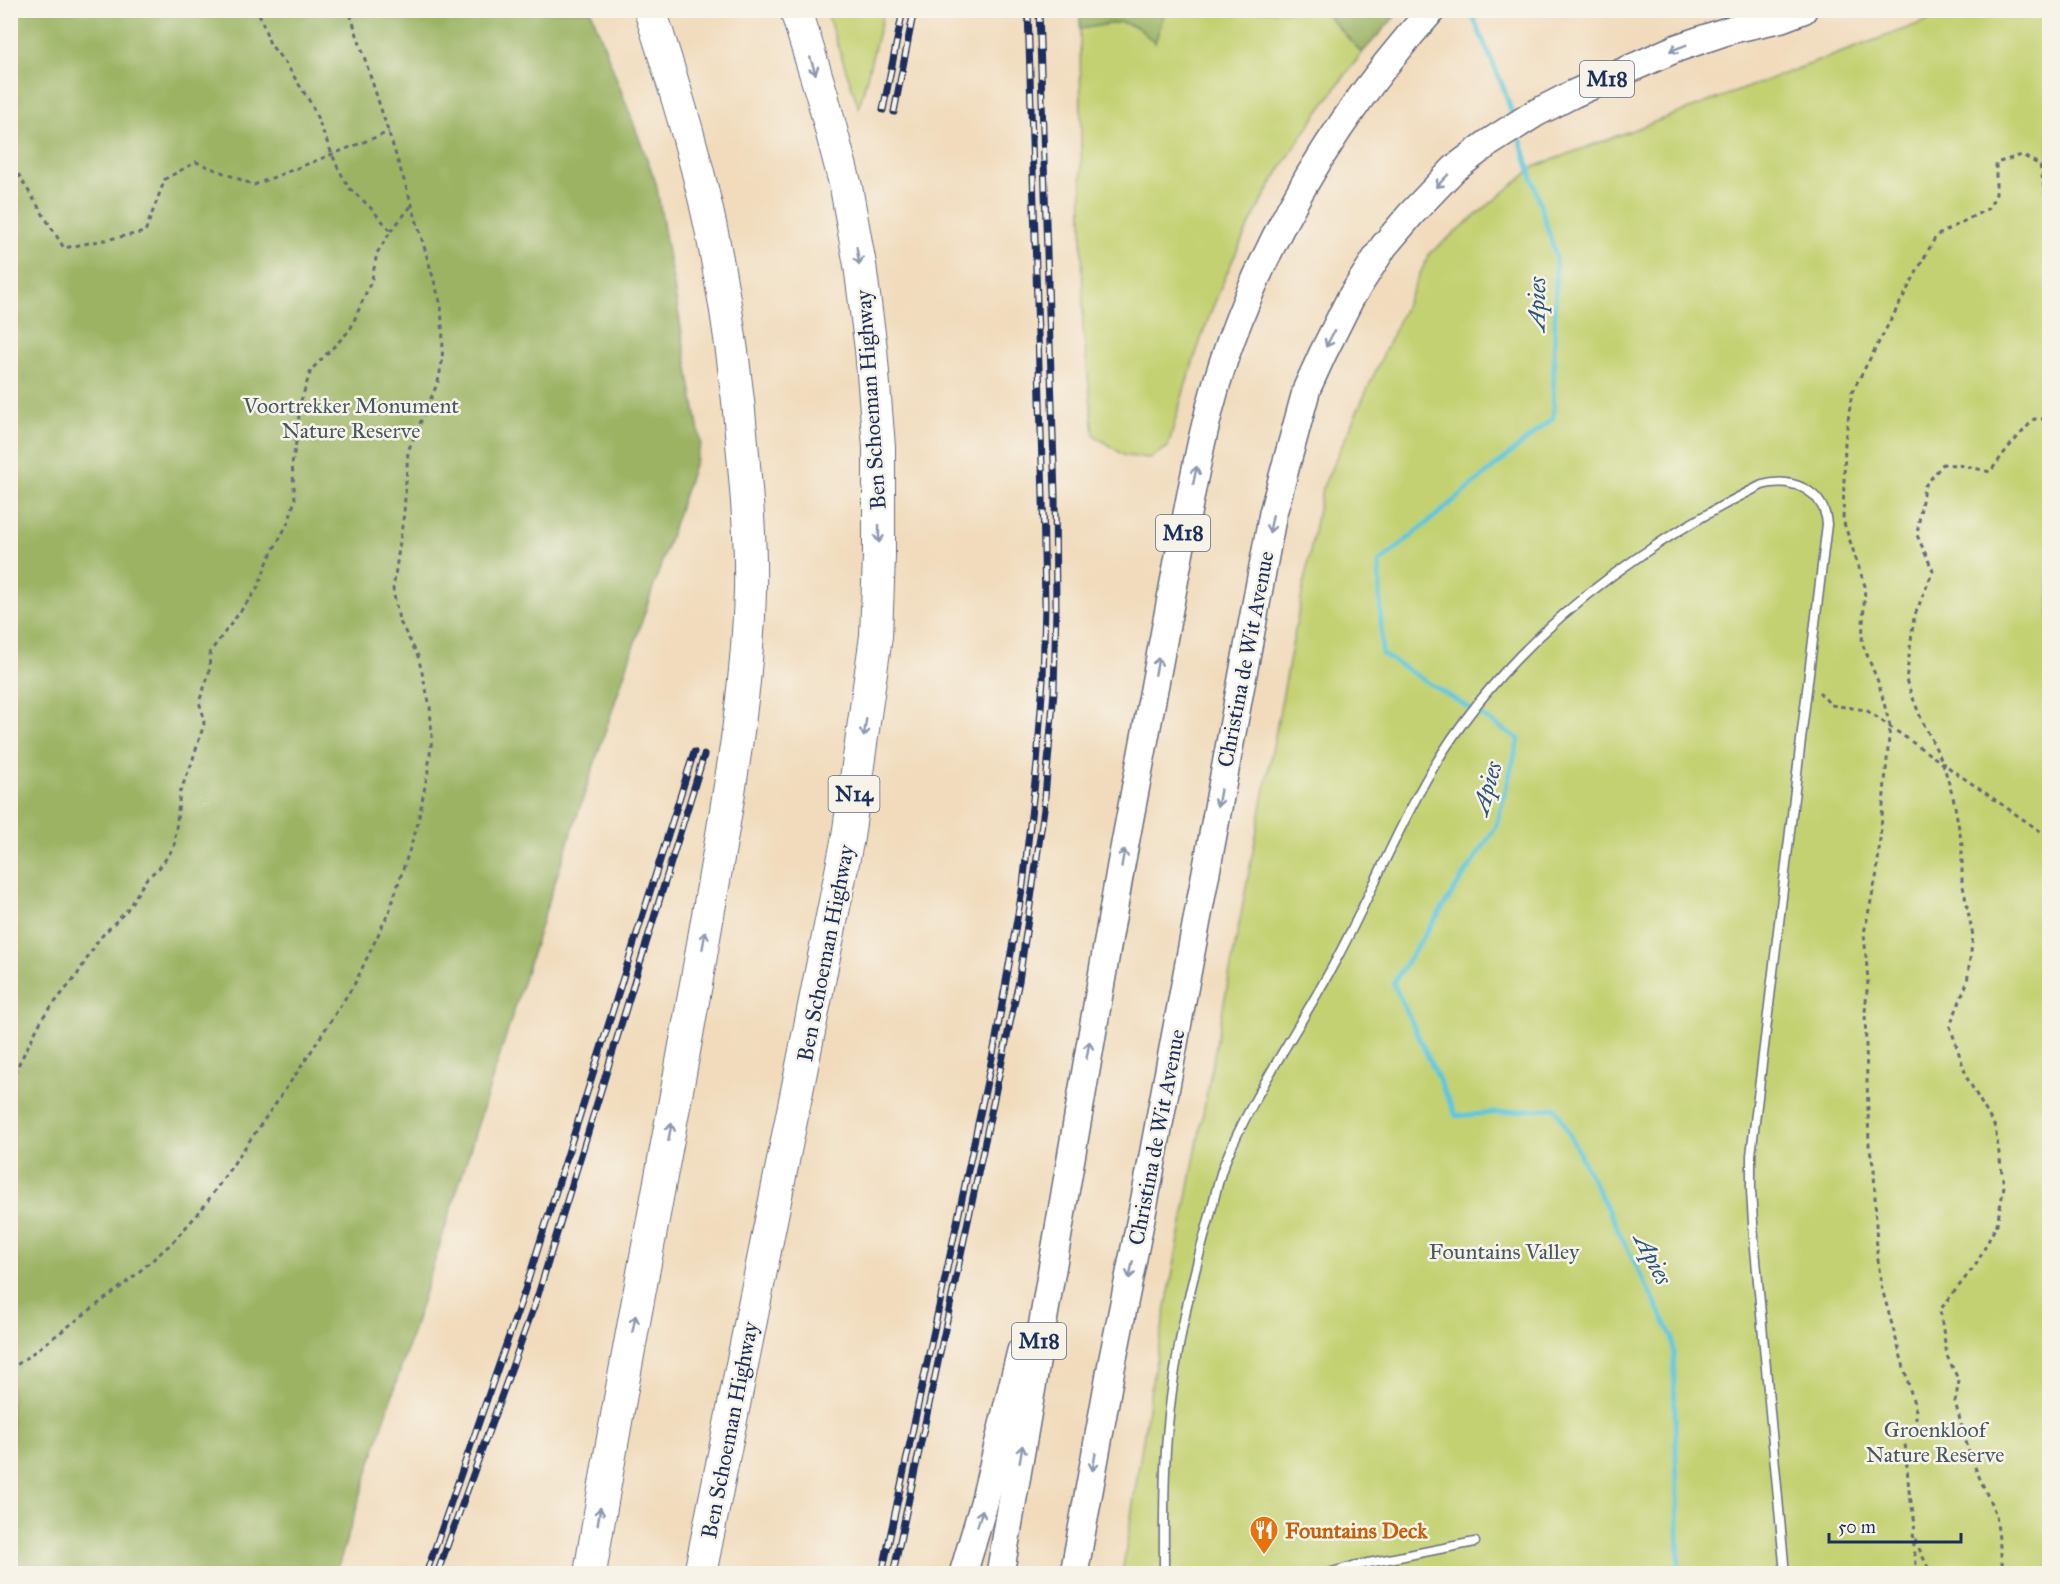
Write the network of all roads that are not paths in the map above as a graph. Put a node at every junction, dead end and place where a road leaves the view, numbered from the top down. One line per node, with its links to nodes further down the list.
1 (650, 10): 9 (highway, one-way to 1)
2 (796, 10): 10 (highway, Ben Schoeman Highway / N14, one-way to 10)
3 (1766, 10): 6 (main road)
4 (1803, 10): 6 (main road, Christina de Wit Avenue)
5 (1430, 12): 7 (main road, M18, one-way to 5)
6 (1733, 29): 13 (main road, Christina de Wit Avenue / M18, one-way to 13)
7 (1078, 1107): 11 (main road, one-way to 7); 12 (main road, M18, one-way to 7)
8 (1475, 1542): 15 (lane)
9 (590, 1574)
10 (700, 1574)
11 (963, 1574)
12 (1000, 1574)
13 (1074, 1574)
14 (1164, 1574): 16 (lane)
15 (1325, 1574)
16 (1785, 1574)

